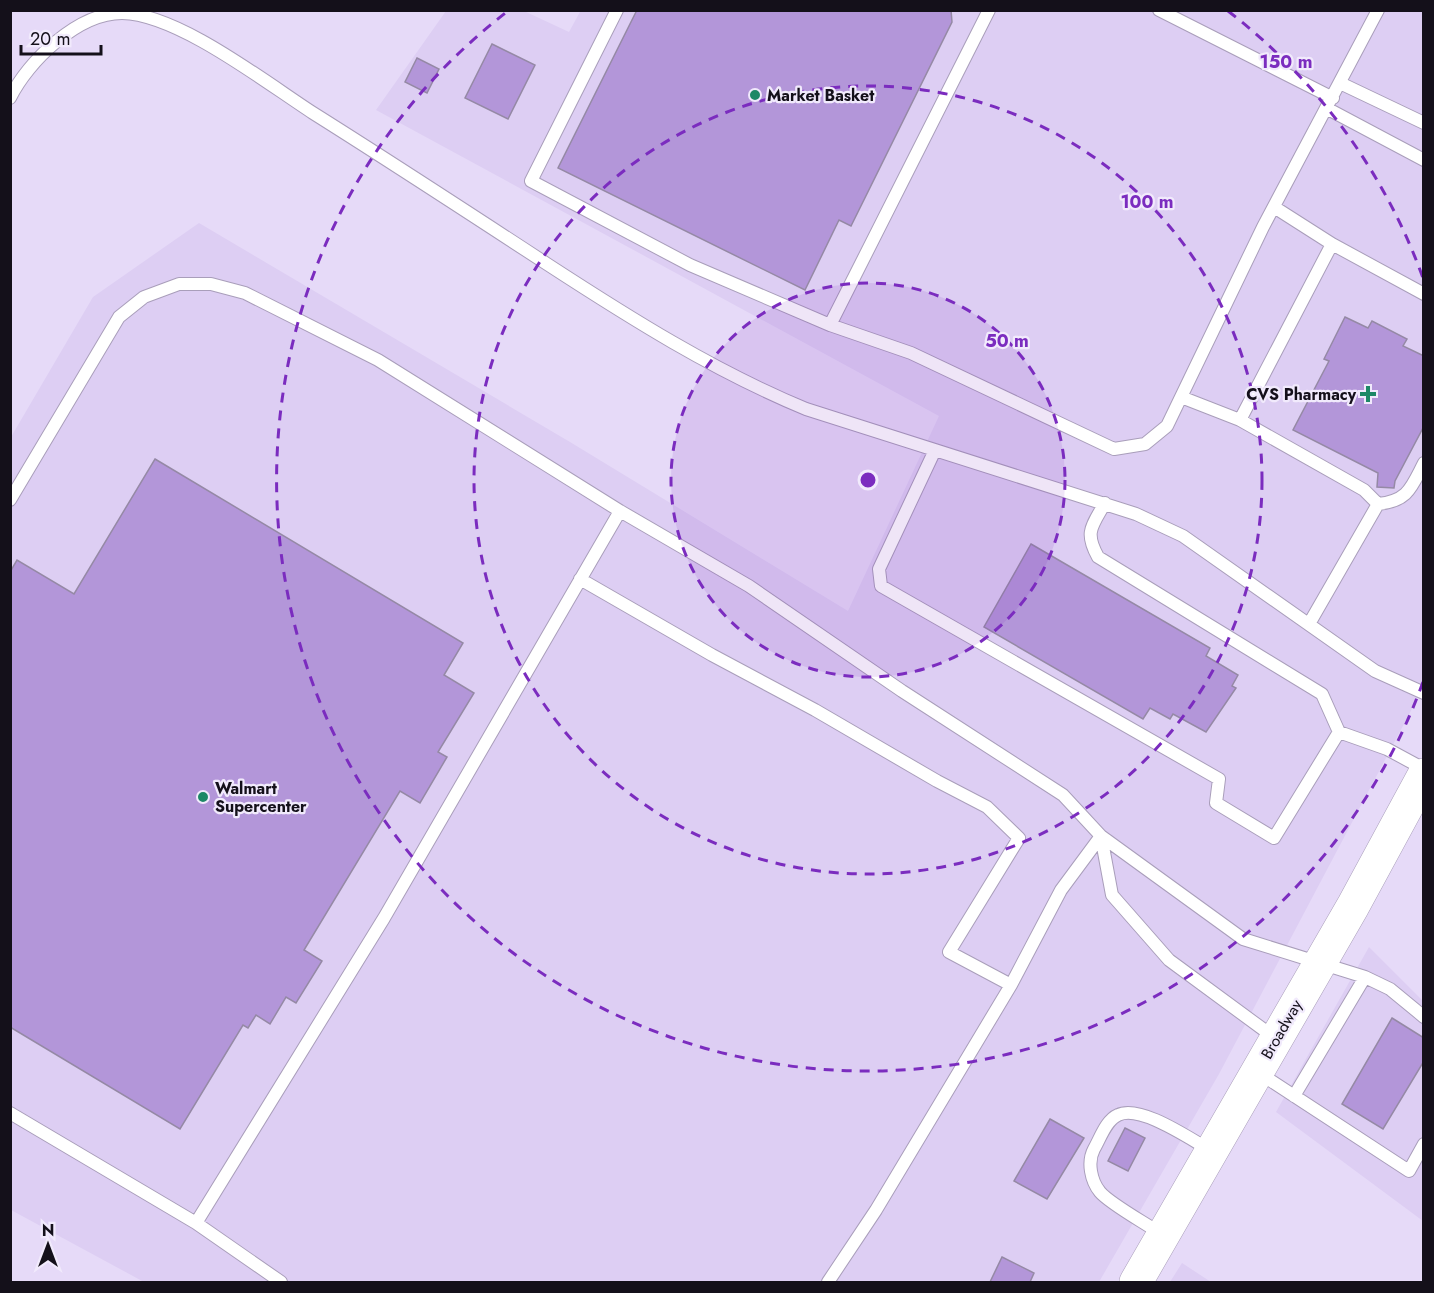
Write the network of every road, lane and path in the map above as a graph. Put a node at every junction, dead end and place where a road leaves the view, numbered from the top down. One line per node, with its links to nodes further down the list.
1 (617, 10): 13 (lane)
2 (989, 10): 13 (lane)
3 (1159, 10): 7 (lane)
4 (1378, 10): 5 (lane)
5 (1340, 82): 7 (lane); 8 (lane)
6 (10, 98): 16 (lane)
7 (1330, 104): 9 (lane); 10 (lane)
8 (1424, 123)
9 (1424, 160)
10 (1274, 207): 11 (lane); 14 (lane)
11 (1332, 244): 12 (lane); 15 (lane)
12 (1424, 294)
13 (830, 325): 14 (lane)
14 (1181, 397): 15 (lane)
15 (1240, 420): 20 (lane)
16 (935, 450): 19 (lane); 25 (lane)
17 (1424, 463): 20 (lane)
18 (10, 500): 21 (lane)
19 (1105, 503): 23 (lane); 25 (lane)
20 (1378, 504): 23 (lane)
21 (620, 511): 22 (lane); 28 (lane)
22 (580, 579): 31 (lane); 39 (lane)
23 (1309, 624): 24 (lane)
24 (1424, 693)
25 (1339, 732): 26 (lane)
26 (1424, 769)
27 (1424, 775): 29 (main road, Broadway)
28 (1101, 836): 29 (lane); 31 (lane); 33 (lane)
29 (1321, 961): 30 (lane); 33 (main road, Broadway)
30 (1365, 977): 32 (lane); 35 (lane)
31 (1011, 986): 42 (lane)
32 (1424, 1017)
33 (1275, 1039): 34 (main road, Broadway)
34 (1256, 1071): 35 (lane); 38 (main road, Broadway)
35 (1294, 1096): 37 (lane)
36 (10, 1113): 39 (lane)
37 (1424, 1144)
38 (1210, 1150): 40 (main road, Broadway); 40 (lane)
39 (196, 1223): 41 (lane)
40 (1162, 1234): 43 (main road, Broadway)
41 (281, 1282)
42 (828, 1282)
43 (1136, 1282)

